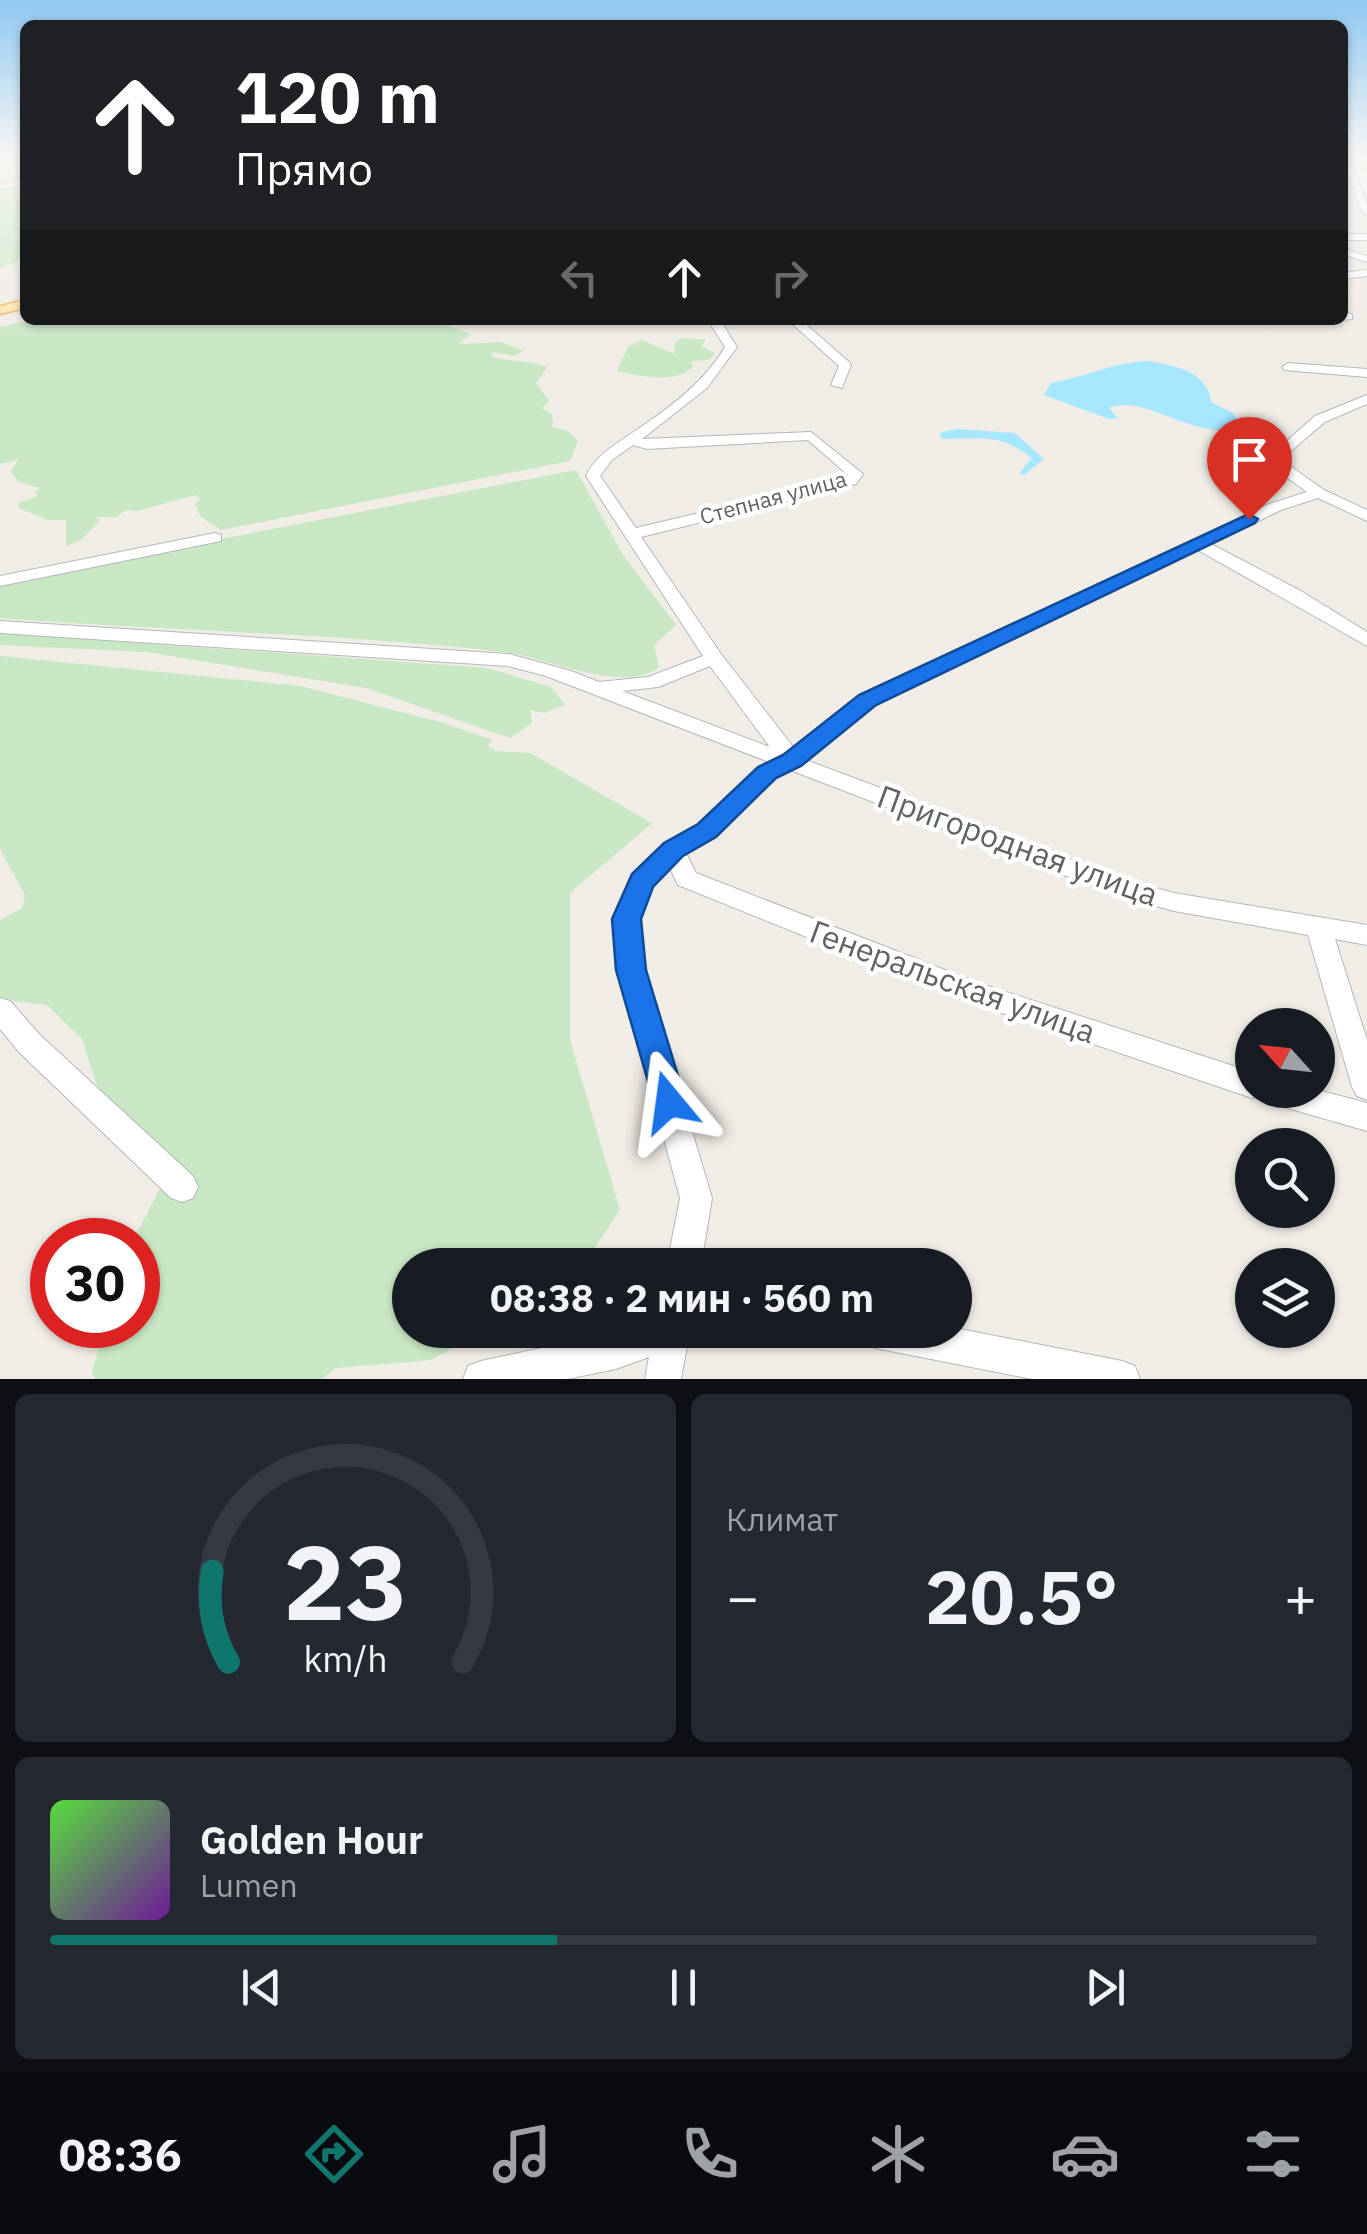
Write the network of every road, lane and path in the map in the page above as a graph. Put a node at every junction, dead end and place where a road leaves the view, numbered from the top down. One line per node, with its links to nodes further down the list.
1 (717, 325): 7 (street)
2 (800, 325): 5 (street)
3 (1288, 366): 4 (street)
4 (1367, 373)
5 (837, 385)
6 (1363, 403): 8 (street)
7 (631, 440): 10 (street); 10 (street, Степная улица)
8 (1318, 493): 9 (street); 12 (street)
9 (1367, 516)
10 (632, 534): 16 (street)
11 (215, 538): 13 (street)
12 (1197, 543): 15 (street); 18 (street)
13 (0, 581)
14 (0, 627): 17 (street)
15 (1367, 640)
16 (714, 658): 17 (street); 18 (street)
17 (553, 672): 18 (street, Пригородная улица)
18 (792, 760): 19 (street); 20 (street, Пригородная улица)
19 (674, 850): 23 (street, Генеральская улица); 28 (street)
20 (1318, 928): 21 (street, Пригородная улица); 24 (street)
21 (1367, 935)
22 (0, 1009): 27 (street)
23 (1235, 1079)
24 (1367, 1087)
25 (1335, 1108): 26 (street)
26 (1367, 1117)
27 (182, 1187)
28 (687, 1248)
29 (624, 1348): 33 (street)
30 (668, 1348): 34 (street)
31 (945, 1348): 32 (street)
32 (1032, 1370): 35 (street)
33 (481, 1379)
34 (662, 1379)
35 (1122, 1379)

